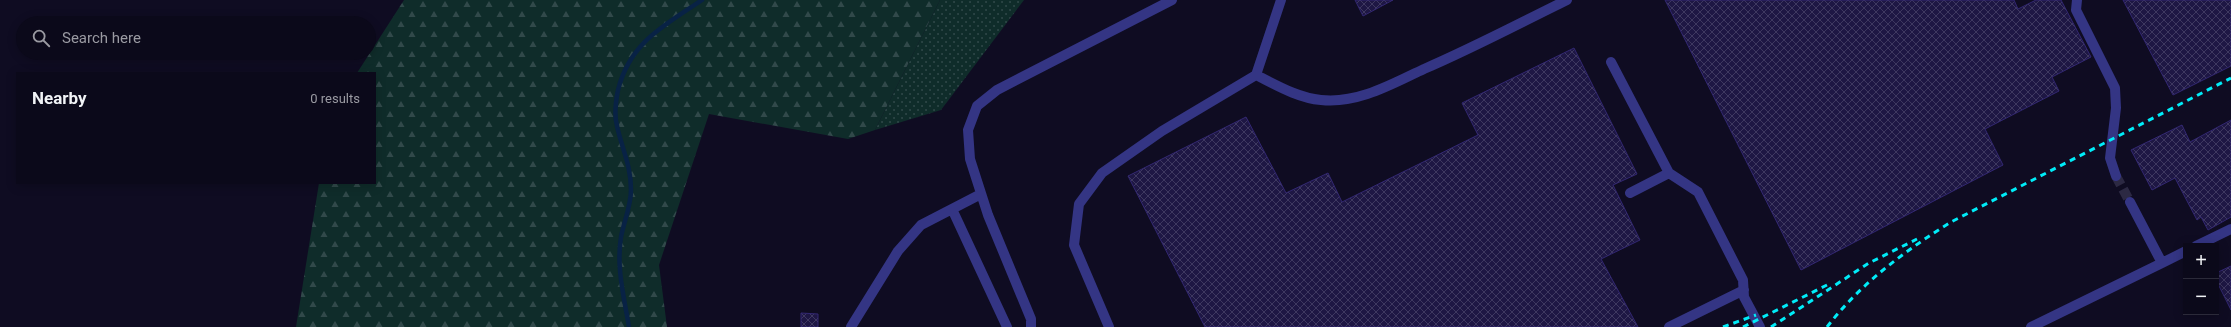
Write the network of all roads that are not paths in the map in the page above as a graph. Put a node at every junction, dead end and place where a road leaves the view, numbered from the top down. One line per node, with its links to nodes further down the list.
1 (1172, 0): 9 (lane)
2 (1282, 0): 6 (lane)
3 (1567, 0): 6 (lane)
4 (2077, 0): 8 (lane)
5 (1611, 62): 7 (lane)
6 (1256, 74): 21 (lane)
7 (1669, 173): 10 (lane); 17 (lane)
8 (2116, 176)
9 (981, 194): 12 (lane); 20 (lane)
10 (1630, 194)
11 (2130, 202): 16 (lane)
12 (952, 209): 18 (lane); 19 (lane)
13 (2231, 229): 14 (lane)
14 (2202, 243)
15 (2183, 252): 16 (lane)
16 (2162, 263): 24 (lane)
17 (1744, 290): 22 (lane); 23 (lane)
18 (851, 327)
19 (1007, 327)
20 (1031, 327)
21 (1109, 327)
22 (1669, 327)
23 (1760, 327)
24 (2031, 327)

